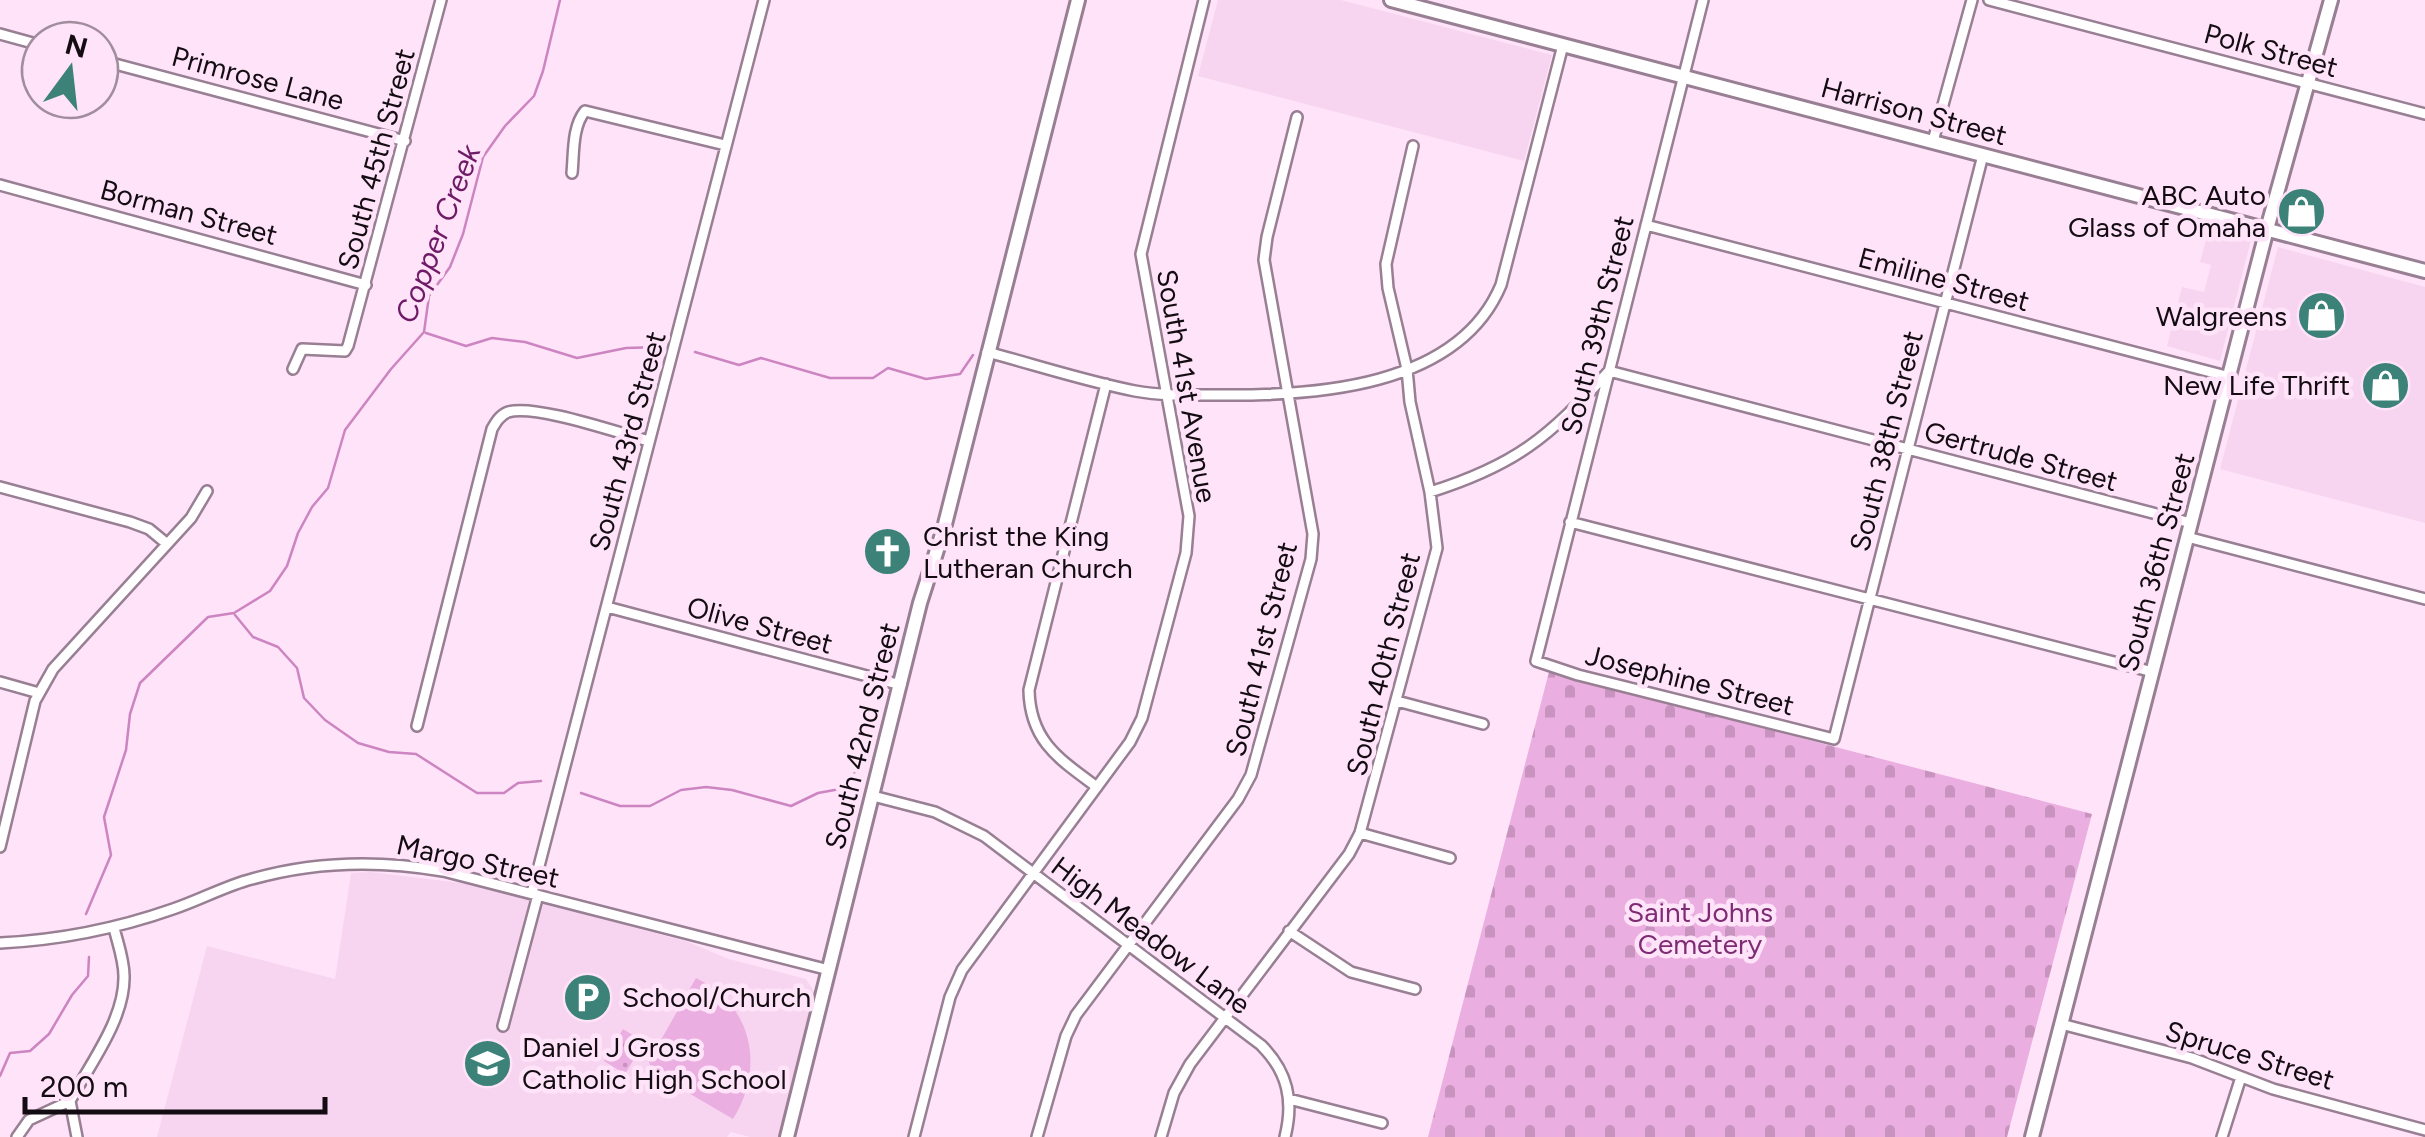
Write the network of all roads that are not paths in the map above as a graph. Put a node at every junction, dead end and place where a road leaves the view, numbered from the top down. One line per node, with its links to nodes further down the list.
1 (441, 0): 16 (street, South 45th Street)
2 (764, 0): 18 (street, South 43rd Street)
3 (1078, 0): 28 (main road, South 42nd Street)
4 (1204, 0): 34 (street, South 41st Avenue)
5 (1391, 0): 10 (main road, Harrison Street)
6 (1703, 0): 12 (street, South 39th Street)
7 (1972, 0): 17 (street)
8 (1989, 0): 13 (street, Polk Street)
9 (2330, 0): 13 (main road, South 36th Street)
10 (1563, 45): 12 (main road, Harrison Street); 30 (street)
11 (120, 65): 16 (street, Primrose Lane)
12 (1684, 76): 17 (main road, Harrison Street); 23 (street, South 39th Street)
13 (2307, 82): 14 (street, Polk Street); 24 (main road, South 36th Street)
14 (2425, 114)
15 (1298, 116): 35 (street, South 41st Street)
16 (405, 141): 26 (street, South 45th Street)
17 (1933, 142): 20 (main road, Harrison Street)
18 (726, 144): 21 (street); 36 (street, South 43rd Street)
19 (1413, 146): 30 (street, South 40th Street)
20 (1982, 154): 24 (main road, Harrison Street); 27 (street, South 38th Street)
21 (572, 173)
22 (0, 185): 26 (street, Borman Street)
23 (1646, 225): 27 (street, Emiline Street); 31 (street, South 39th Street)
24 (2267, 229): 25 (main road, Harrison Street); 32 (main road, South 36th Street)
25 (2425, 270)
26 (366, 286): 29 (street, South 45th Street)
27 (1944, 302): 32 (street, Emiline Street); 37 (street, South 38th Street)
28 (987, 352): 33 (street); 50 (main road, South 42nd Street)
29 (292, 368)
30 (1407, 369): 35 (street); 40 (street, South 40th Street)
31 (1609, 371): 37 (street, Gertrude Street); 40 (street); 41 (street, South 39th Street)
32 (2230, 377): 42 (main road, South 36th Street)
33 (1106, 384): 34 (street); 56 (street)
34 (1165, 394): 35 (street); 56 (street, South 41st Avenue)
35 (1287, 396): 67 (street, South 41st Street)
36 (649, 441): 46 (street, South 43rd Street); 54 (street)
37 (1908, 449): 42 (street, Gertrude Street); 45 (street, South 38th Street)
38 (0, 487): 43 (street)
39 (207, 491): 43 (street)
40 (1430, 492): 52 (street, South 40th Street)
41 (1570, 522): 45 (street); 47 (street, South 39th Street)
42 (2189, 530): 44 (street, Gertrude Street); 48 (main road, South 36th Street)
43 (166, 543): 51 (street)
44 (2425, 598)
45 (1870, 599): 48 (street); 55 (street, South 38th Street)
46 (607, 607): 50 (street, Olive Street); 63 (street, South 43rd Street)
47 (1536, 660): 55 (street, Josephine Street)
48 (2153, 672): 71 (main road, South 36th Street)
49 (0, 682): 51 (street)
50 (901, 685): 57 (main road, South 42nd Street)
51 (38, 693): 58 (street)
52 (1398, 701): 53 (street); 59 (street, South 40th Street)
53 (1483, 724)
54 (417, 726)
55 (1834, 740)
56 (1097, 787): 62 (street, South 41st Avenue)
57 (873, 796): 62 (street, High Meadow Lane); 68 (main road, South 42nd Street)
58 (4, 808): 60 (street)
59 (1360, 833): 61 (street); 65 (street, South 40th Street)
60 (0, 847)
61 (1450, 858)
62 (1032, 873): 67 (street, High Meadow Lane); 81 (street, South 41st Avenue)
63 (535, 894): 64 (street, Margo Street); 68 (street, Margo Street); 72 (street, South 43rd Street)
64 (114, 928): 66 (street, Margo Street); 75 (street)
65 (1289, 931): 69 (street); 70 (street, South 40th Street)
66 (0, 943)
67 (1128, 945): 70 (street, High Meadow Lane); 82 (street, South 41st Street)
68 (829, 970): 80 (main road, South 42nd Street)
69 (1415, 990)
70 (1224, 1018): 74 (street, High Meadow Lane); 83 (street, South 40th Street)
71 (2061, 1024): 73 (street, Spruce Street); 85 (main road, South 36th Street)
72 (503, 1026)
73 (2241, 1077): 77 (street, Spruce Street); 86 (street)
74 (1290, 1099): 76 (street); 84 (street)
75 (70, 1101): 78 (street); 79 (street)
76 (1382, 1123)
77 (2425, 1130)
78 (17, 1137)
79 (78, 1137)
80 (787, 1137)
81 (914, 1137)
82 (1037, 1137)
83 (1161, 1137)
84 (1285, 1137)
85 (2032, 1137)
86 (2222, 1137)

